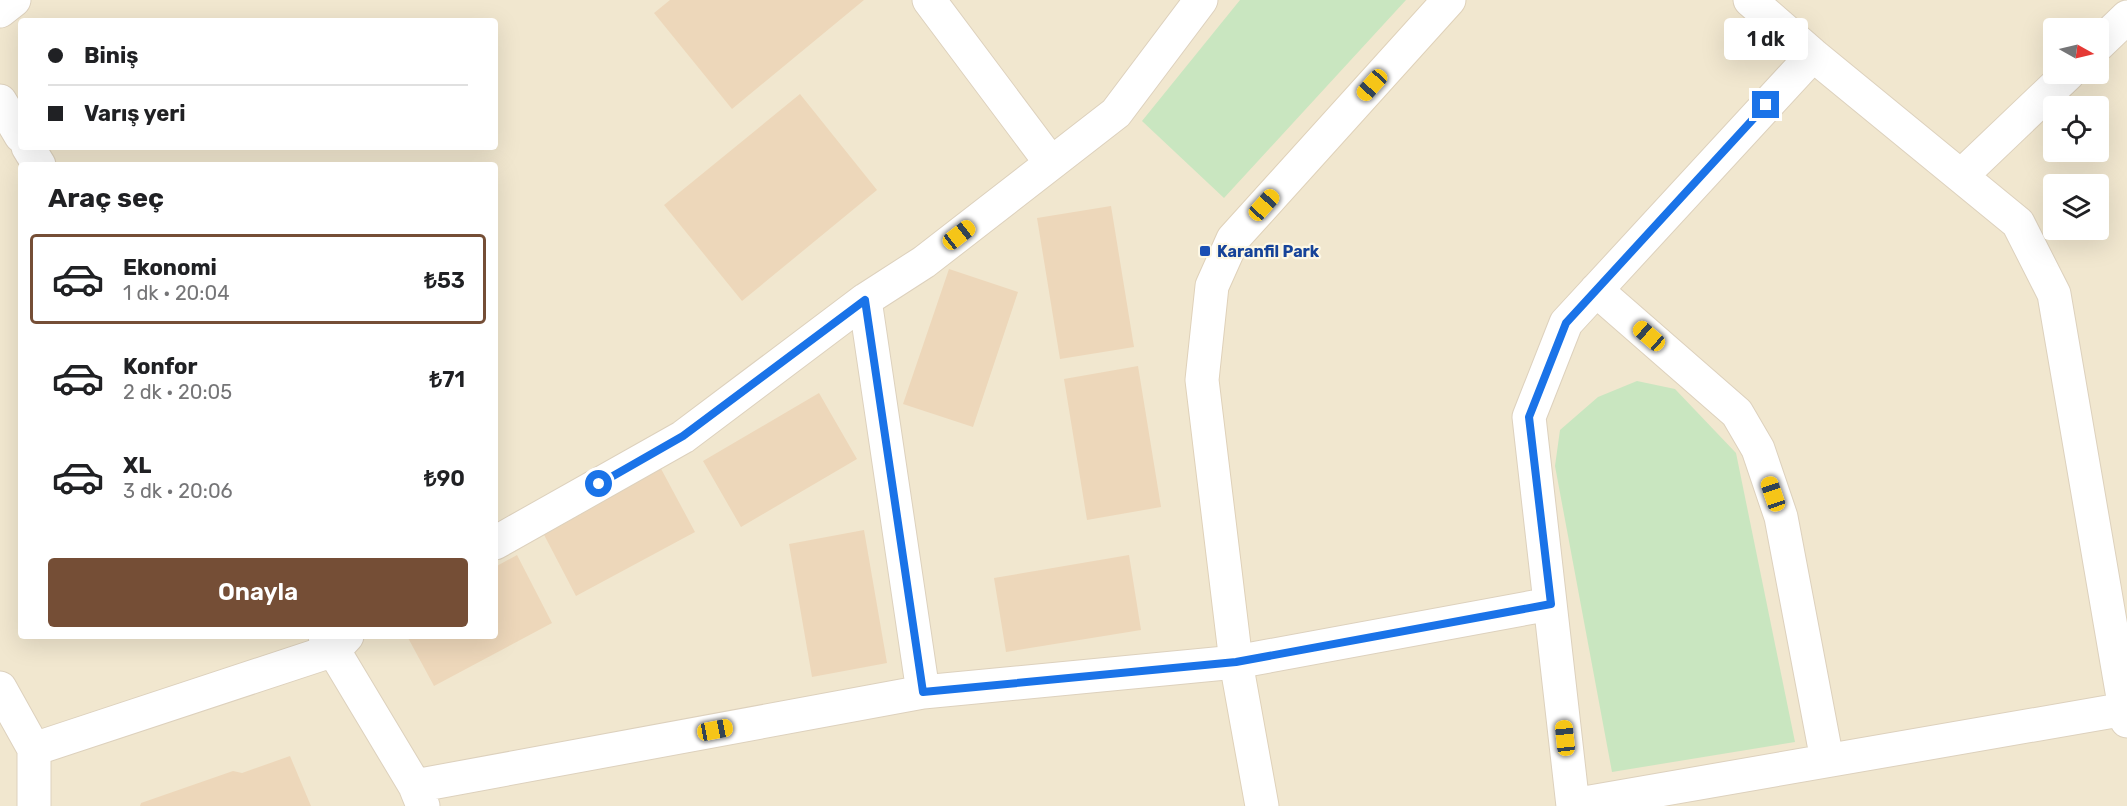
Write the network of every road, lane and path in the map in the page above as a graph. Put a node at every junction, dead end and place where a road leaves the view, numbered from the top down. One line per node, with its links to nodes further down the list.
1 (14, 0): 6 (street)
2 (929, 0): 13 (street)
3 (1201, 0): 13 (street)
4 (1449, 0): 20 (street)
5 (1750, 0): 9 (street)
6 (0, 11)
7 (2127, 17): 8 (street)
8 (2109, 34)
9 (1813, 55): 14 (street); 15 (street)
10 (2058, 84): 14 (street)
11 (0, 101): 12 (street)
12 (18, 131)
13 (1051, 163): 16 (street)
14 (1961, 176): 23 (street)
15 (1596, 290): 18 (street); 25 (street)
16 (865, 300): 17 (street); 22 (street)
17 (498, 541)
18 (1551, 604): 20 (street); 27 (street)
19 (336, 641): 24 (street); 26 (street)
20 (1236, 662): 22 (street); 29 (street)
21 (0, 688): 24 (street)
22 (923, 692): 26 (street)
23 (2126, 715): 25 (street)
24 (34, 749): 28 (street)
25 (1827, 760): 27 (street)
26 (419, 796)
27 (1573, 805)
28 (34, 806)
29 (1262, 806)

